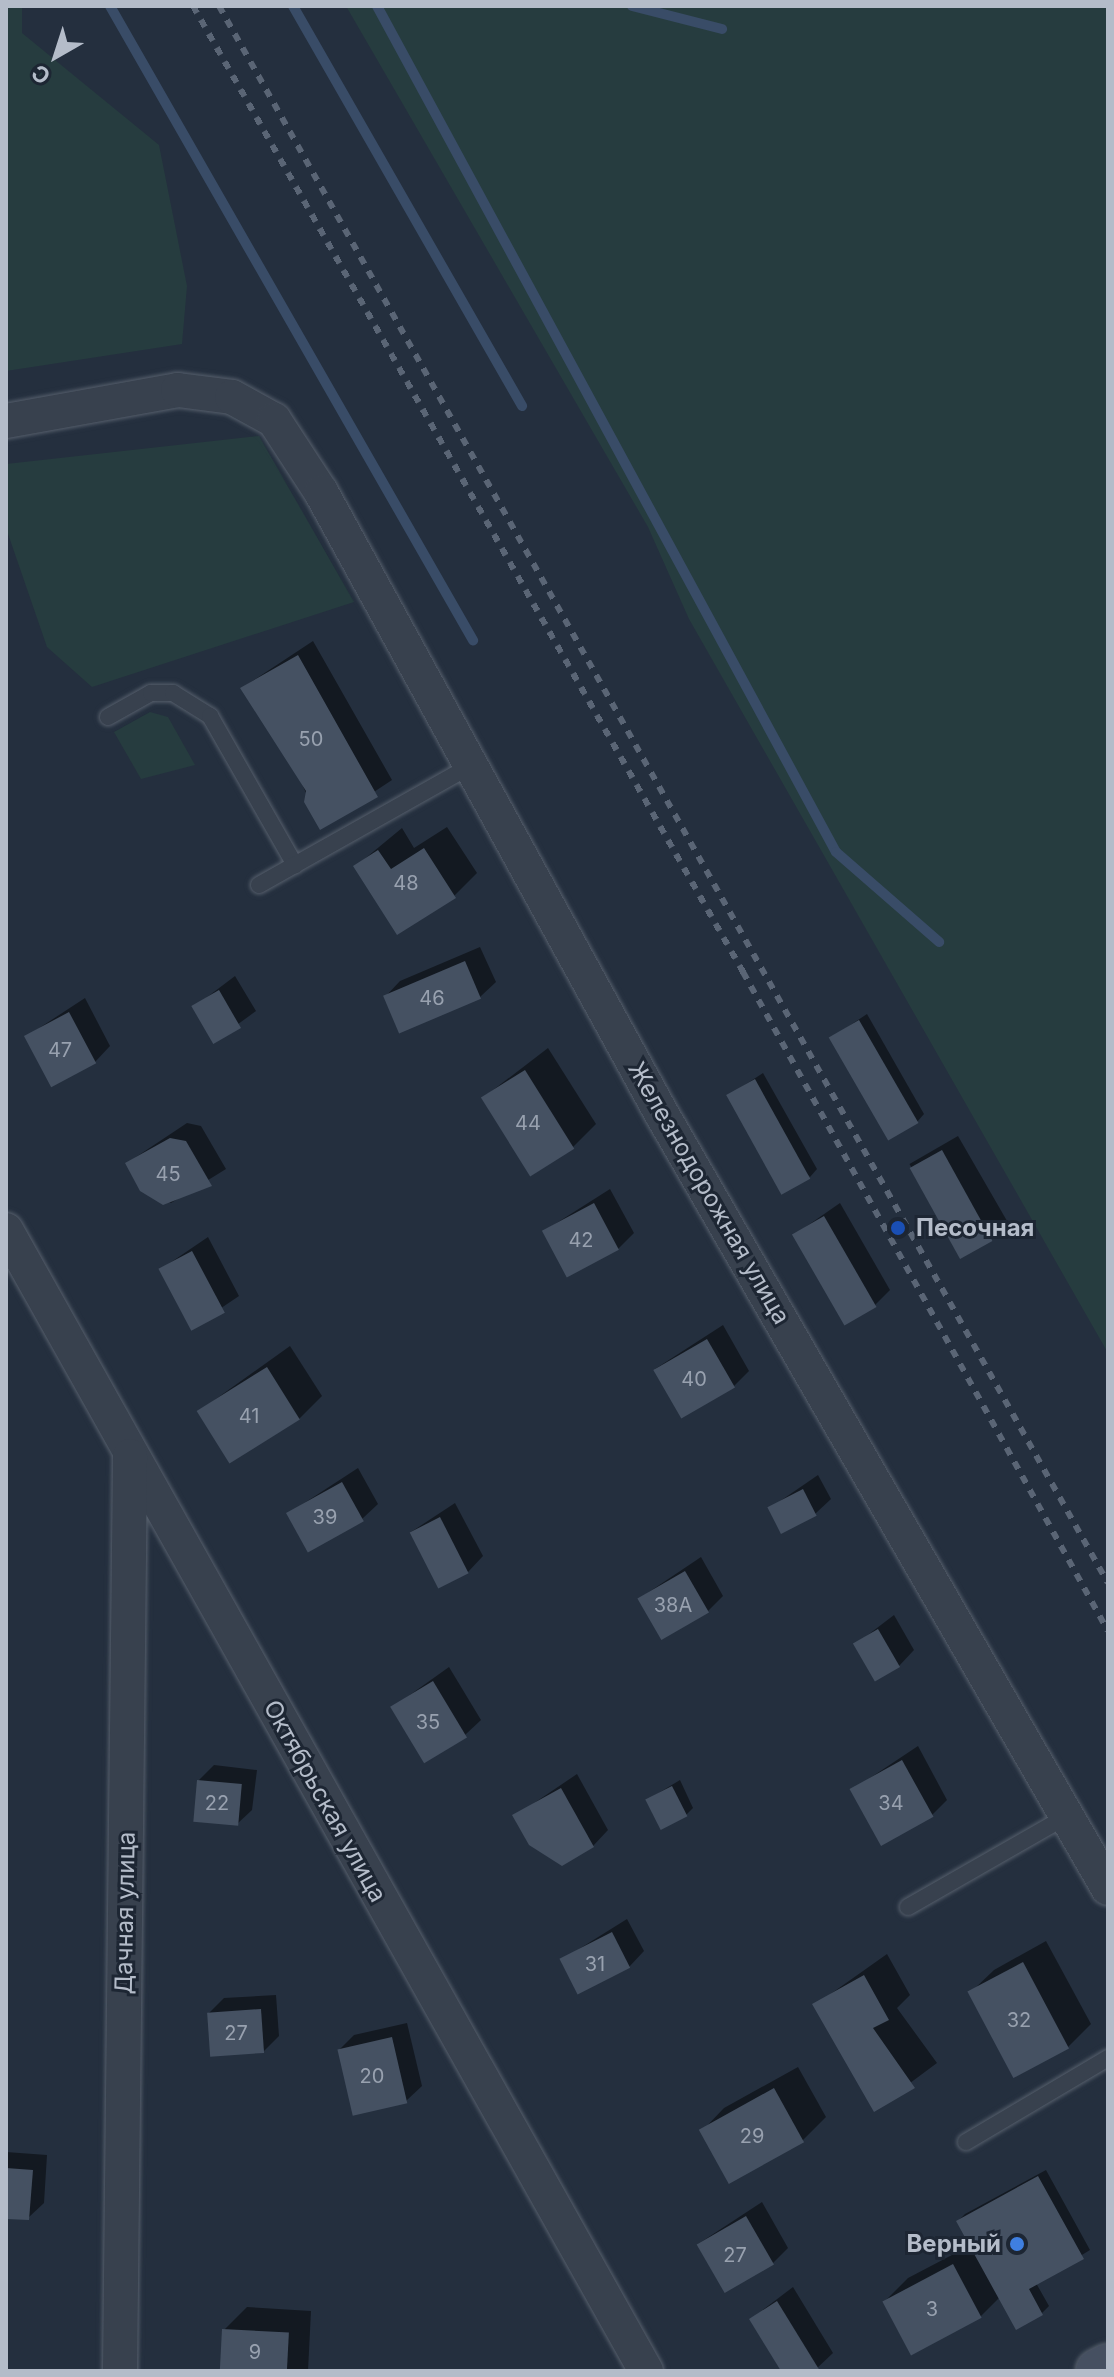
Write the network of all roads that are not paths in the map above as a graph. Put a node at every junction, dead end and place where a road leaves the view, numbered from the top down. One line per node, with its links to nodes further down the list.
1 (6, 421): 3 (street, Железнодорожная улица)
2 (108, 717): 4 (lane)
3 (470, 766): 4 (lane); 8 (street, Железнодорожная улица)
4 (295, 865): 5 (lane)
5 (259, 885)
6 (6, 1230): 7 (street, Октябрьская улица)
7 (130, 1456): 14 (street, Дачная улица); 15 (street, Октябрьская улица)
8 (1067, 1816): 9 (street, Железнодорожная улица); 10 (lane)
9 (1108, 1888)
10 (908, 1907)
11 (1108, 2058): 12 (lane)
12 (966, 2142)
13 (1108, 2366): 16 (main road)
14 (120, 2371)
15 (646, 2371)
16 (1098, 2371)

